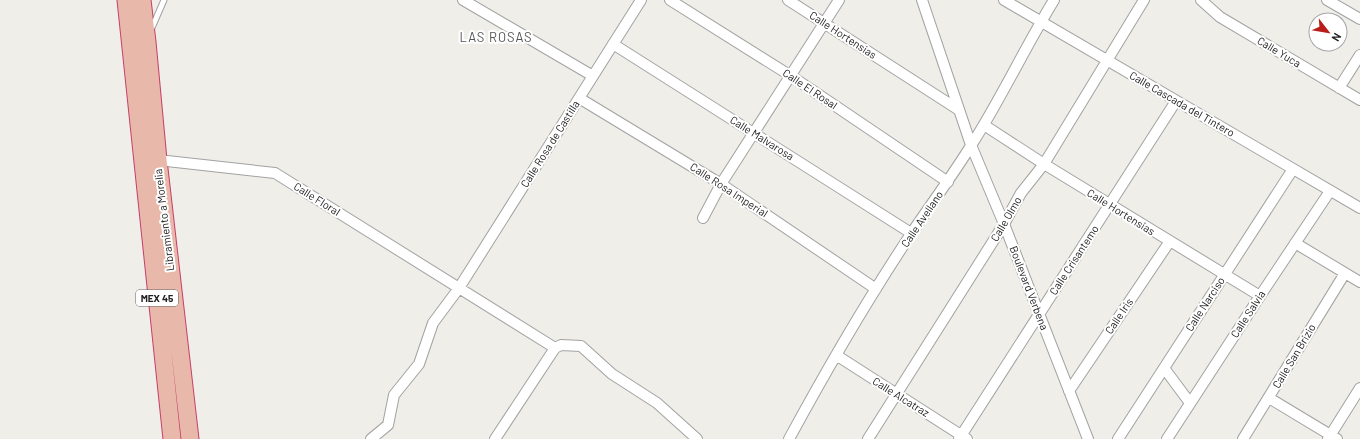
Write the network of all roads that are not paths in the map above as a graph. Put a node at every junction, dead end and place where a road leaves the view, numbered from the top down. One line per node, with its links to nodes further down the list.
1 (126, 0): 62 (highway, Libramiento a Morelia / MEX 45)
2 (142, 0): 18 (highway, Libramiento a Morelia / MEX 45)
3 (164, 0): 18 (lane)
4 (463, 0): 22 (street)
5 (641, 0): 19 (street, Calle Rosa de Castilla)
6 (670, 0): 23 (street, Calle El Rosal)
7 (788, 0): 17 (street, Calle Hortensias)
8 (839, 0): 17 (street)
9 (922, 0): 28 (street, Boulevard Verbena)
10 (1004, 0): 16 (street, Calle Cascada del Tintero)
11 (1054, 0): 16 (street, Calle Avellano)
12 (1144, 0): 21 (street, Calle Olmo)
13 (1201, 0): 24 (street, Calle Yuca)
14 (1328, 0): 15 (street)
15 (1360, 19)
16 (1041, 21): 21 (street, Calle Cascada del Tintero); 29 (street, Calle Avellano)
17 (824, 23): 23 (street); 28 (street, Calle Hortensias)
18 (148, 42): 32 (highway, Libramiento a Morelia / MEX 45)
19 (613, 44): 22 (street, Calle Rosa de Castilla); 30 (street, Calle Malvarosa)
20 (1360, 55): 24 (street)
21 (1107, 60): 27 (street, Calle Cascada del Tintero); 33 (street, Calle Olmo)
22 (593, 76): 25 (street, Calle Rosa de Castilla)
23 (791, 76): 30 (street); 35 (street, Calle El Rosal)
24 (1339, 88): 26 (street, Calle Yuca)
25 (579, 98): 36 (street, Calle Rosa Imperial); 48 (street, Calle Rosa de Castilla)
26 (1360, 100)
27 (1176, 101): 34 (street, Calle Cascada del Tintero); 38 (street, Calle Crisantemo)
28 (959, 110): 31 (street, Boulevard Verbena)
29 (984, 125): 31 (street, Calle Avellano); 33 (street, Calle Hortensias)
30 (754, 133): 36 (street); 42 (street, Calle Malvarosa)
31 (971, 146): 35 (street, Calle Avellano); 41 (street, Boulevard Verbena)
32 (158, 160): 48 (street, Calle Floral); 63 (highway, Libramiento a Morelia / MEX 45)
33 (1044, 164): 38 (street, Calle Hortensias); 41 (street, Calle Olmo)
34 (1293, 168): 37 (street, Calle Cascada del Tintero); 46 (street, Calle Narciso)
35 (948, 182): 42 (street, Calle Avellano)
36 (721, 184): 40 (street); 49 (street, Calle Rosa Imperial)
37 (1330, 191): 39 (street, Calle Cascada del Tintero); 44 (street, Calle Salvia)
38 (1110, 204): 43 (street, Calle Hortensias); 51 (street, Calle Crisantemo)
39 (1360, 208)
40 (703, 218)
41 (1004, 224): 51 (street, Boulevard Verbena); 57 (street, Calle Olmo)
42 (911, 233): 49 (street, Calle Avellano)
43 (1170, 241): 46 (street, Calle Hortensias); 56 (street, Calle Iris)
44 (1295, 243): 45 (street); 50 (street, Calle Salvia)
45 (1345, 273): 47 (street); 58 (street, Calle San Brizio)
46 (1224, 275): 50 (street, Calle Hortensias); 54 (street, Calle Narciso)
47 (1360, 282)
48 (459, 288): 52 (street, Calle Floral); 64 (street, Calle Rosa de Castilla)
49 (876, 289): 53 (street, Calle Avellano)
50 (1260, 296): 59 (street, Calle Salvia)
51 (1039, 315): 56 (street, Boulevard Verbena); 60 (street, Calle Crisantemo)
52 (555, 348): 65 (street); 66 (street)
53 (836, 356): 57 (street, Calle Alcatraz); 67 (street, Calle Avellano)
54 (1164, 368): 59 (street); 70 (street, Calle Narciso)
55 (1360, 388): 61 (street)
56 (1069, 391): 69 (street, Boulevard Verbena)
57 (896, 394): 60 (street, Calle Alcatraz); 68 (street, Calle Olmo)
58 (1268, 398): 61 (street); 72 (street, Calle San Brizio)
59 (1190, 403): 71 (street, Calle Salvia)
60 (963, 438)
61 (1332, 438)
62 (172, 439)
63 (190, 439)
64 (371, 439)
65 (495, 439)
66 (696, 439)
67 (789, 439)
68 (868, 439)
69 (1088, 439)
70 (1118, 439)
71 (1167, 439)
72 (1243, 439)

